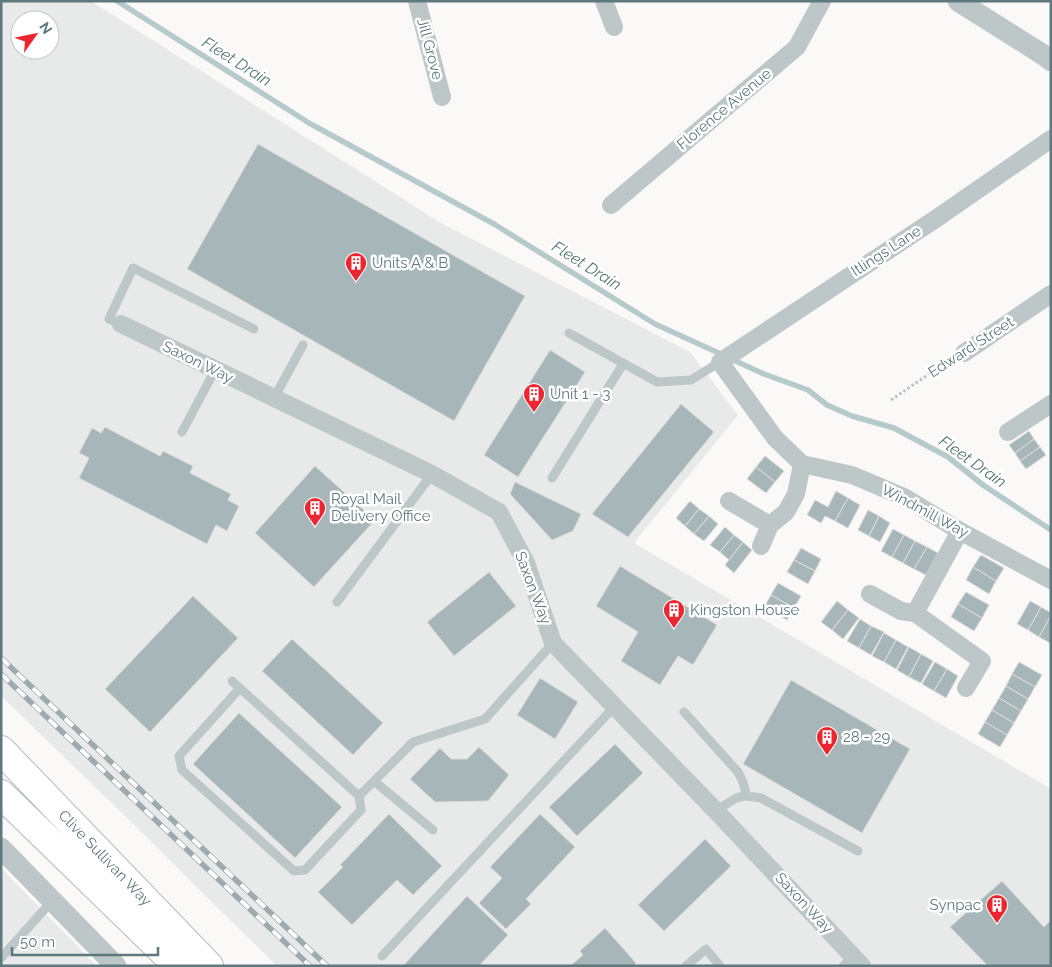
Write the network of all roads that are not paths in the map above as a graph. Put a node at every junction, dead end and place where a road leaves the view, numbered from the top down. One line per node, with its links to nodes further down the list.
1 (417, 1): 7 (street, Jill Grove)
2 (604, 1): 5 (street)
3 (822, 1): 9 (street, Florence Avenue)
4 (958, 1): 6 (street)
5 (614, 27)
6 (1049, 55)
7 (442, 97)
8 (1051, 139): 16 (street, Itlings Lane)
9 (611, 205)
10 (1051, 294): 15 (street, Edward Street)
11 (121, 324): 12 (lane); 18 (street, Saxon Way)
12 (254, 329)
13 (569, 333): 17 (lane)
14 (303, 345): 19 (lane)
15 (964, 353)
16 (720, 362): 17 (lane); 23 (street)
17 (623, 364): 25 (lane)
18 (215, 370): 19 (street, Saxon Way); 21 (lane)
19 (274, 398): 24 (street, Saxon Way)
20 (1050, 405): 22 (street)
21 (182, 432)
22 (1008, 432)
23 (802, 464): 27 (street); 28 (street, Windmill Way)
24 (432, 474): 32 (lane); 34 (street, Saxon Way)
25 (552, 478)
26 (729, 500): 27 (street)
27 (770, 525): 29 (street)
28 (960, 531): 30 (street, Windmill Way); 33 (street)
29 (761, 546)
30 (1051, 580)
31 (870, 594): 33 (street)
32 (337, 602)
33 (916, 613): 37 (street)
34 (553, 643): 38 (street, Saxon Way); 41 (lane)
35 (232, 681): 36 (lane)
36 (240, 688): 44 (lane); 44 (lane)
37 (966, 688)
38 (615, 706): 45 (street, Saxon Way); 50 (lane)
39 (684, 712): 43 (lane)
40 (1, 750): 55 (highway, Clive Sullivan Way)
41 (374, 781): 44 (lane); 46 (lane)
42 (1, 794): 54 (highway, Clive Sullivan Way)
43 (746, 794): 45 (lane); 48 (lane)
44 (359, 796)
45 (716, 811): 52 (street, Saxon Way)
46 (433, 830)
47 (1, 848): 49 (street)
48 (858, 851)
49 (52, 901): 51 (lane); 53 (street)
50 (382, 956)
51 (1, 958)
52 (853, 963)
53 (116, 966)
54 (178, 966)
55 (210, 966)
56 (686, 966): 57 (lane)
57 (720, 966)

